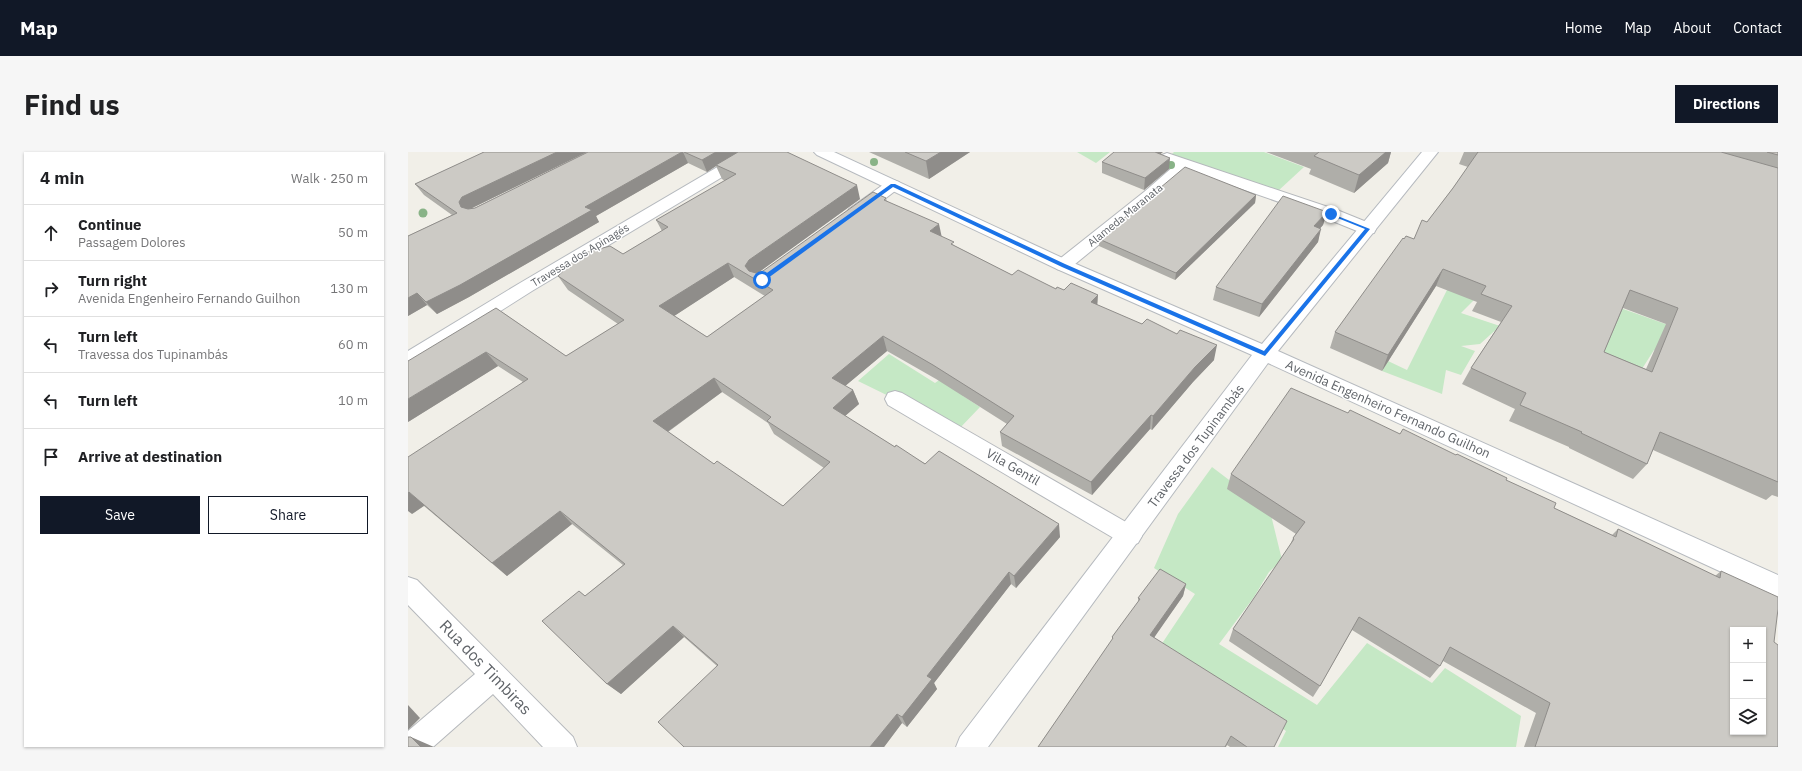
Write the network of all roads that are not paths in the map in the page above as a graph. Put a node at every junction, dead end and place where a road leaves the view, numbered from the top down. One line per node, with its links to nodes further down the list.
1 (754, 152): 11 (street, Travessa dos Apinagés)
2 (822, 152): 6 (street, Avenida Engenheiro Fernando Guilhon)
3 (1430, 152): 8 (street, Travessa dos Tupinambás)
4 (1167, 158): 5 (street)
5 (1186, 164): 8 (street); 9 (street, Alameda Maranata)
6 (893, 185): 7 (street); 9 (street, Avenida Engenheiro Fernando Guilhon)
7 (839, 224)
8 (1368, 229): 10 (street, Travessa dos Tupinambás)
9 (1064, 265): 10 (street, Avenida Engenheiro Fernando Guilhon)
10 (1265, 354): 13 (street, Travessa dos Tupinambás); 14 (street, Avenida Engenheiro Fernando Guilhon)
11 (408, 360)
12 (895, 399): 13 (street, Vila Gentil)
13 (1130, 536): 19 (street, Travessa dos Tupinambás)
14 (1778, 587)
15 (408, 588): 16 (street, Rua dos Timbiras)
16 (494, 675): 17 (street); 18 (street, Rua dos Timbiras)
17 (411, 747)
18 (563, 747)
19 (970, 747)

